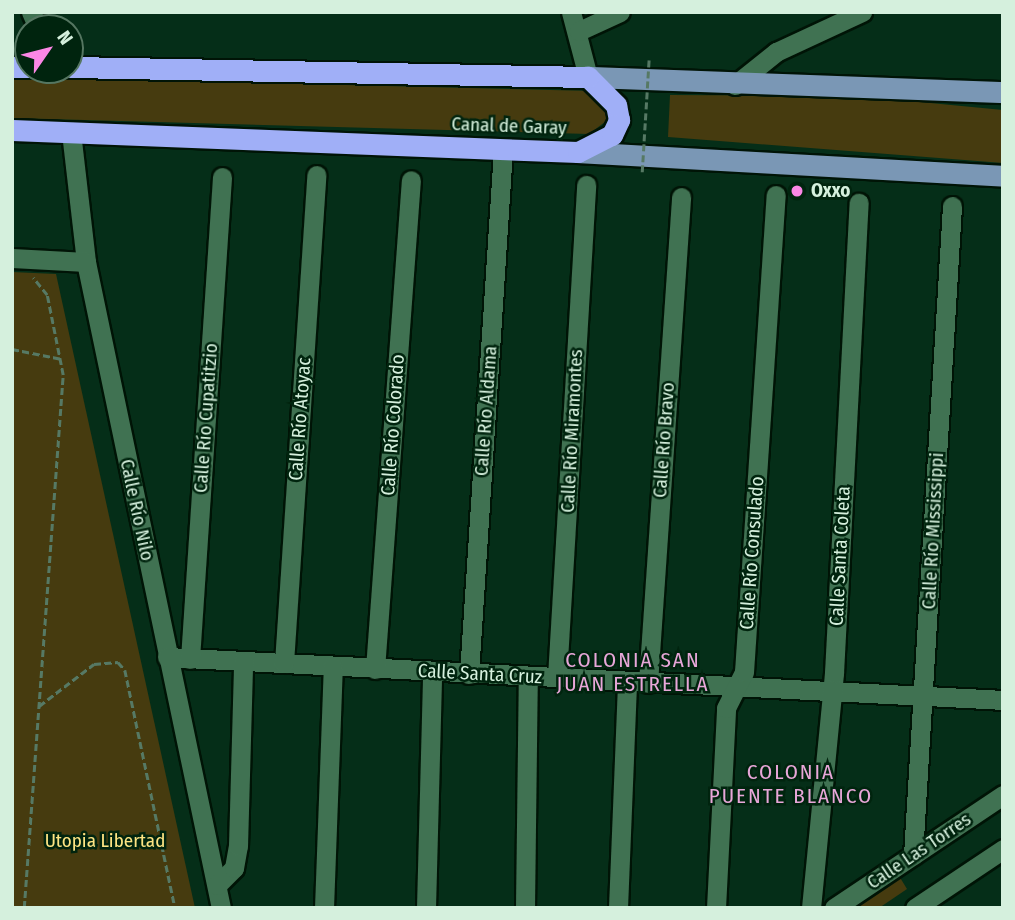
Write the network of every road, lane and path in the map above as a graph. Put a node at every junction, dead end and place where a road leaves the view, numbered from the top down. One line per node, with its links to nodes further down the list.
1 (571, 12): 4 (street)
2 (620, 12): 4 (street)
3 (862, 12): 8 (street)
4 (579, 31): 7 (street)
5 (649, 59): 14 (path, bridge)
6 (84, 67): 7 (highway)
7 (588, 77): 8 (main road); 13 (highway)
8 (735, 85): 9 (main road)
9 (1003, 92)
10 (12, 130): 11 (highway, Canal de Garay)
11 (71, 132): 12 (highway, Canal de Garay); 25 (street, Calle Río Nilo)
12 (503, 149): 13 (highway, Canal de Garay); 36 (street, Calle Río Aldama)
13 (578, 152): 16 (main road, Canal de Garay)
14 (642, 172)
15 (316, 175): 32 (street, Calle Río Atoyac)
16 (1003, 176)
17 (222, 177): 30 (street, Calle Río Cupatitzio)
18 (411, 180): 34 (street, Calle Río Colorado)
19 (586, 185): 38 (street, Calle Río Miramontes)
20 (776, 195): 41 (street, Calle Río Consulado)
21 (681, 197): 40 (street, Calle Río Bravo)
22 (859, 203): 42 (street, Calle Santa Coleta)
23 (952, 206): 43 (street, Calle Río Mississippi)
24 (12, 258): 25 (street)
25 (86, 262): 29 (street, Calle Río Nilo)
26 (24, 277): 28 (path)
27 (12, 349): 28 (path)
28 (62, 359): 45 (path)
29 (167, 657): 30 (street, Calle Santa Cruz); 49 (street, Calle Río Nilo)
30 (190, 659): 31 (street, Calle Santa Cruz)
31 (243, 662): 32 (street, Calle Santa Cruz); 49 (street)
32 (284, 663): 33 (street, Calle Santa Cruz)
33 (333, 667): 34 (street, Calle Santa Cruz); 53 (street)
34 (375, 669): 35 (street, Calle Santa Cruz)
35 (432, 672): 36 (street, Calle Santa Cruz); 54 (street)
36 (469, 674): 37 (street, Calle Santa Cruz)
37 (528, 676): 38 (street, Calle Santa Cruz); 55 (street)
38 (556, 677): 39 (street, Calle Santa Cruz)
39 (627, 681): 40 (street, Calle Santa Cruz); 56 (street)
40 (648, 683): 41 (street, Calle Santa Cruz)
41 (734, 688): 42 (street, Calle Santa Cruz); 57 (street, Calle Río Consulado)
42 (827, 692): 43 (street, Calle Santa Cruz); 58 (street, Calle Santa Coleta)
43 (923, 696): 44 (street, Calle Santa Cruz); 48 (street, Calle Río Mississippi)
44 (1003, 700)
45 (39, 706): 50 (path); 51 (path)
46 (1003, 795): 48 (street, Calle Las Torres)
47 (1003, 849): 60 (street)
48 (913, 855): 59 (street, Calle Las Torres)
49 (216, 885): 52 (street, Calle Río Nilo)
50 (24, 908)
51 (175, 908)
52 (221, 908)
53 (324, 908)
54 (426, 908)
55 (525, 908)
56 (618, 908)
57 (716, 908)
58 (811, 908)
59 (834, 908)
60 (915, 908)

